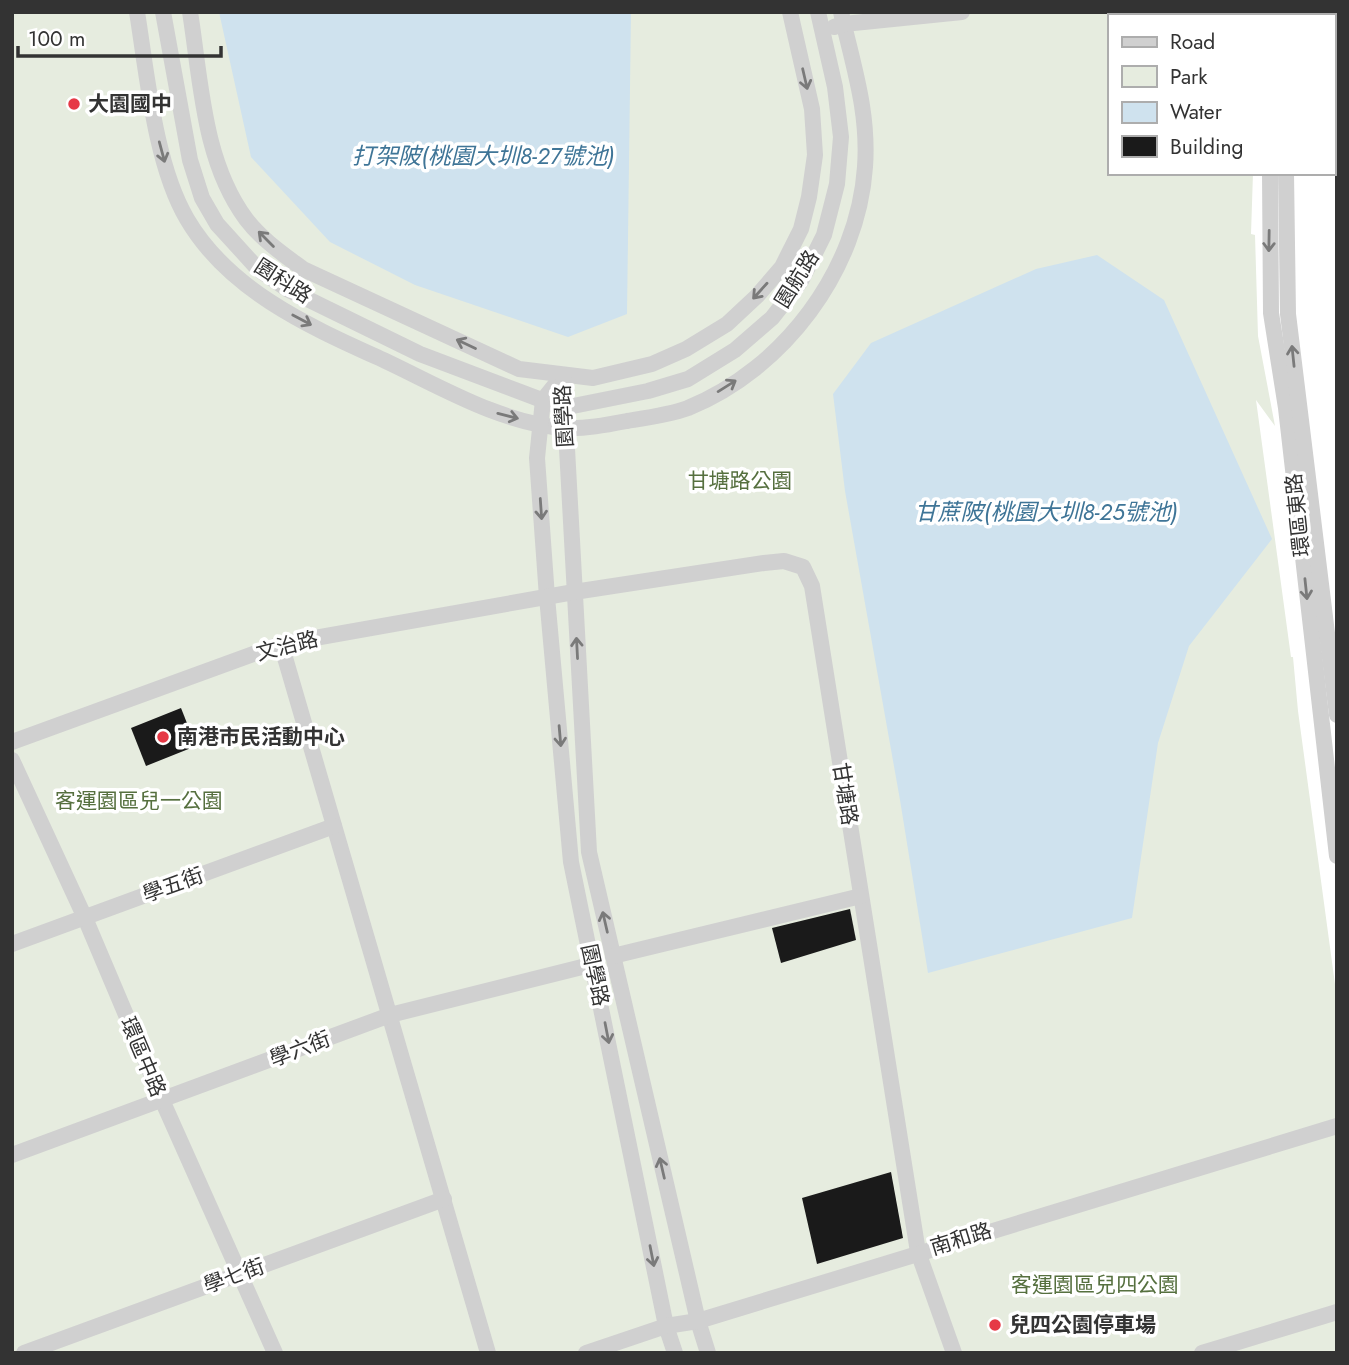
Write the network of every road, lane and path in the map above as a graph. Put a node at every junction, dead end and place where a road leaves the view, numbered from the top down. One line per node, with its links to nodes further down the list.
1 (137, 12): 14 (street, one-way to 14)
2 (163, 12): 12 (street, 園科路)
3 (190, 12): 11 (street, one-way to 3)
4 (790, 12): 11 (street, one-way to 11)
5 (818, 12): 8 (street, 園航路)
6 (962, 12): 7 (street)
7 (843, 18): 8 (street); 15 (street, one-way to 7)
8 (822, 31): 13 (street, 園航路)
9 (1270, 175): 23 (street, 環區東路, one-way to 23)
10 (1286, 175): 19 (street, 環區東路, one-way to 10)
11 (563, 375): 12 (street, 園學路); 13 (street, 園學路)
12 (543, 400): 13 (street, 園科路); 14 (street, 園學路)
13 (563, 408): 15 (street, 園學路)
14 (541, 424): 15 (street); 17 (street, 園學路, one-way to 17)
15 (564, 428): 16 (street, 園學路)
16 (574, 592): 17 (street, 文治路); 24 (street, 甘塘路); 27 (street, 園學路, one-way to 16)
17 (547, 597): 18 (street, 文治路); 28 (street, 園學路, one-way to 28)
18 (281, 644): 20 (street, 文治路); 22 (street)
19 (1336, 706)
20 (12, 742)
21 (12, 760): 25 (street, 環區中路)
22 (334, 826): 25 (street, 學五街); 29 (street)
23 (1337, 856)
24 (860, 896): 27 (street); 34 (street, 甘塘路)
25 (85, 918): 26 (street, 學五街); 30 (street, 環區中路)
26 (12, 944)
27 (613, 956): 37 (street, 園學路, one-way to 27)
28 (593, 964): 29 (street, 學六街); 38 (street, 園學路, one-way to 38)
29 (390, 1015): 30 (street, 學六街); 33 (street)
30 (162, 1100): 32 (street, 學六街); 35 (street, 環區中路)
31 (1337, 1126): 34 (street, 南和路)
32 (12, 1155)
33 (444, 1199): 35 (street, 學七街); 41 (street)
34 (918, 1252): 37 (street, 南和路); 45 (street, 甘塘路)
35 (240, 1273): 39 (street, 學七街); 40 (street, 環區中路)
36 (1337, 1312): 46 (street)
37 (698, 1321): 38 (street, 南和路); 44 (street, 園學路)
38 (666, 1325): 42 (street, 南和路); 43 (street, 園學路)
39 (23, 1353)
40 (275, 1353)
41 (488, 1353)
42 (586, 1353)
43 (675, 1353)
44 (708, 1353)
45 (954, 1353)
46 (1202, 1353)

